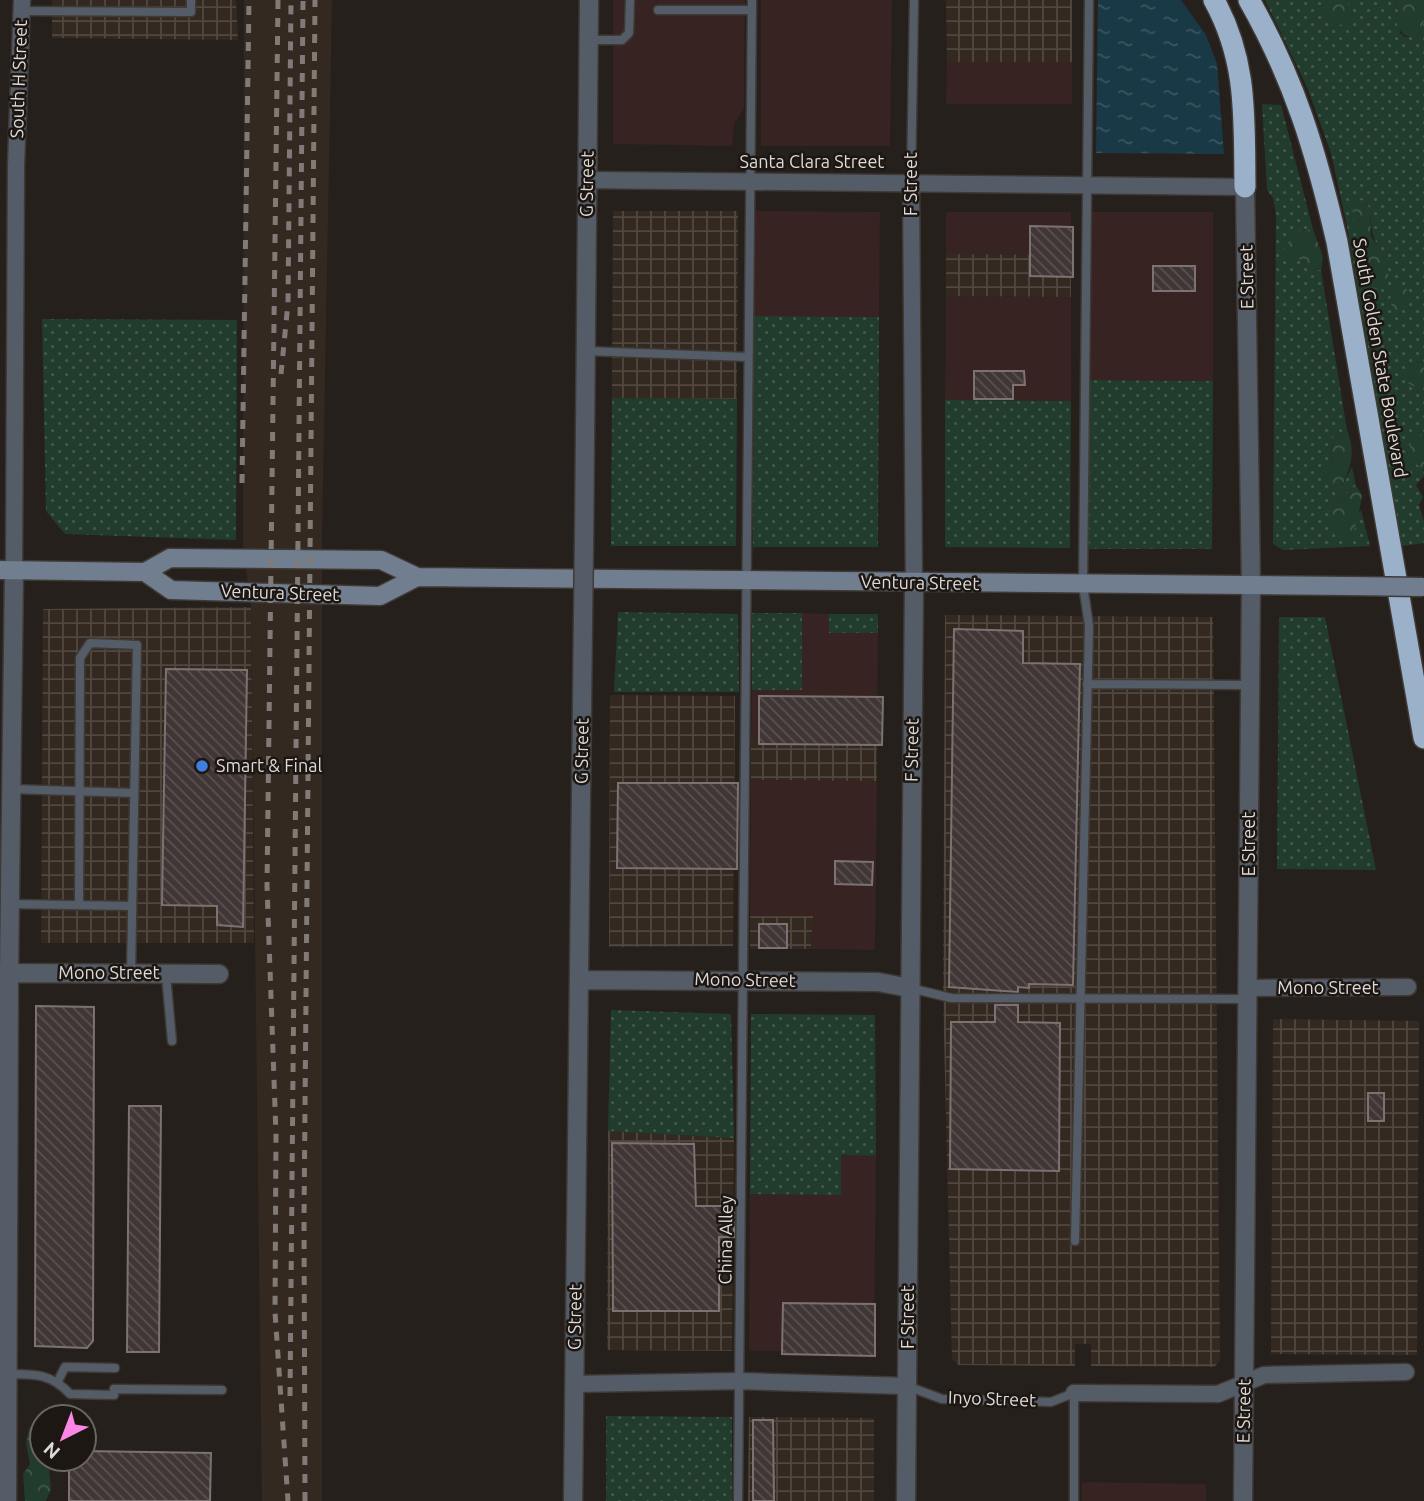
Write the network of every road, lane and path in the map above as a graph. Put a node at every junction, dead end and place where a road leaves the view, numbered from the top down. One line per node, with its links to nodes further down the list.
1 (191, 0): 9 (lane)
2 (589, 0): 12 (street, G Street)
3 (630, 0): 12 (lane)
4 (752, 0): 11 (lane, China Alley)
5 (914, 0): 16 (lane, F Street)
6 (1089, 0): 17 (lane)
7 (1214, 0): 18 (highway)
8 (1249, 0): 31 (highway, South Golden State Boulevard)
9 (22, 6): 13 (street, South H Street)
10 (658, 10): 11 (lane)
11 (752, 10): 15 (lane, China Alley)
12 (589, 40): 14 (street, G Street)
13 (8, 166): 21 (street, South H Street)
14 (587, 180): 15 (street, Santa Clara Street); 19 (street, G Street)
15 (751, 181): 16 (street, Santa Clara Street); 20 (lane, China Alley)
16 (911, 182): 17 (street, Santa Clara Street); 25 (street, F Street)
17 (1088, 184): 18 (street, Santa Clara Street); 26 (lane)
18 (1245, 187): 27 (street, E Street)
19 (586, 351): 20 (lane); 42 (street, G Street, bridge)
20 (747, 356): 24 (lane, China Alley)
21 (7, 570): 22 (main road, Ventura Street); 32 (street, South H Street)
22 (145, 572): 23 (main road, Ventura Street); 23 (main road, Ventura Street)
23 (417, 576): 24 (main road, Ventura Street)
24 (748, 579): 25 (main road, Ventura Street); 43 (lane, China Alley)
25 (914, 584): 26 (main road, Ventura Street); 45 (street, F Street)
26 (1083, 585): 27 (main road, Ventura Street); 29 (lane)
27 (1251, 586): 28 (main road, Ventura Street, bridge); 30 (street, E Street)
28 (1423, 587)
29 (1087, 684): 30 (lane); 47 (lane)
30 (1250, 685): 46 (street, E Street)
31 (1424, 738)
32 (11, 789): 33 (lane); 35 (street, South H Street)
33 (79, 791): 34 (lane); 34 (lane); 36 (lane)
34 (134, 793): 37 (lane)
35 (9, 904): 36 (lane); 38 (street, South H Street)
36 (79, 905): 37 (lane)
37 (132, 906): 39 (lane)
38 (4, 973): 39 (street, Mono Street); 52 (street, South H Street)
39 (131, 974): 40 (street, Mono Street)
40 (166, 974): 41 (street, Mono Street); 48 (lane)
41 (219, 974)
42 (580, 980): 43 (street, Mono Street); 55 (street, G Street)
43 (745, 980): 45 (street, Mono Street); 54 (lane, China Alley)
44 (1408, 987): 46 (street, Mono Street)
45 (910, 988): 47 (lane); 57 (street, F Street)
46 (1247, 993): 47 (lane); 56 (street, E Street)
47 (1081, 998): 49 (lane)
48 (172, 1041)
49 (1075, 1241)
50 (115, 1368): 53 (lane)
51 (1406, 1372): 56 (street, Inyo Street)
52 (3, 1374): 53 (lane); 60 (street, South H Street)
53 (58, 1381): 58 (lane)
54 (740, 1381): 55 (street, Inyo Street); 57 (street, Inyo Street); 62 (lane, China Alley)
55 (574, 1384): 61 (street, G Street)
56 (1244, 1384): 59 (street, Inyo Street); 65 (street, E Street)
57 (907, 1385): 59 (lane, Inyo Street); 63 (street, F Street)
58 (222, 1390)
59 (1074, 1393): 64 (lane)
60 (7, 1501)
61 (573, 1501)
62 (738, 1501)
63 (906, 1501)
64 (1074, 1501)
65 (1243, 1501)

